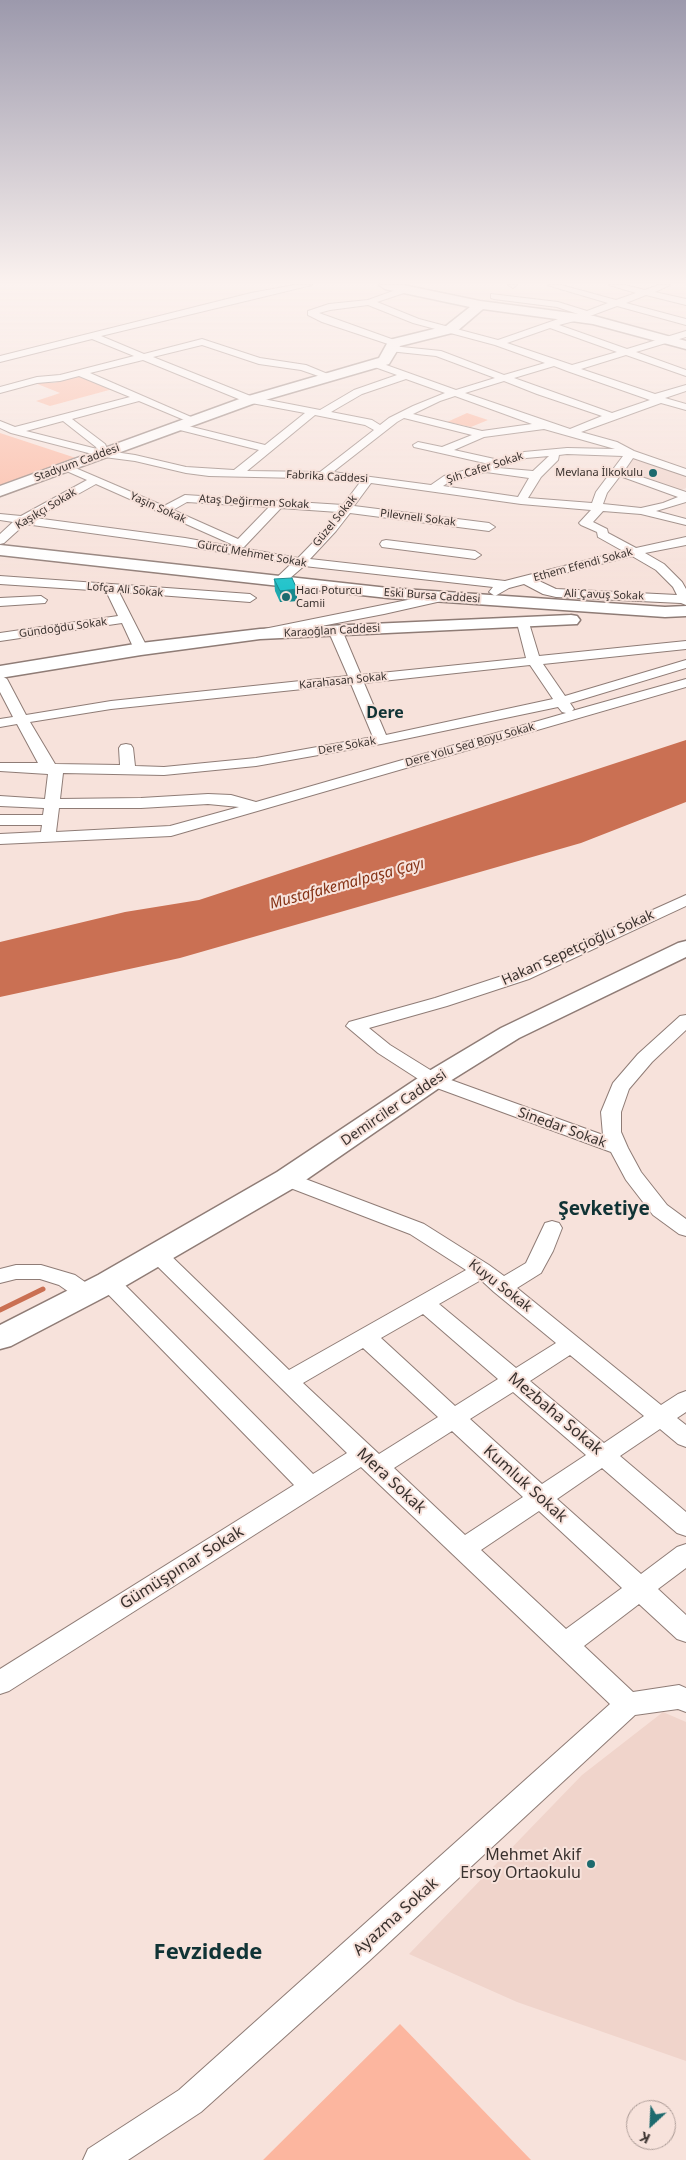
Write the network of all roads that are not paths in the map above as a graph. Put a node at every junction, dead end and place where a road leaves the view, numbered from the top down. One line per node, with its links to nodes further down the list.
1 (16, 386): 11 (street)
2 (110, 386): 13 (street)
3 (215, 386): 15 (street)
4 (299, 386): 15 (street, Stadyum Caddesi)
5 (376, 386): 17 (street)
6 (436, 386): 12 (street)
7 (478, 386): 12 (street)
8 (526, 386): 18 (street)
9 (619, 386): 14 (street)
10 (686, 388): 14 (street)
11 (0, 390)
12 (456, 393): 20 (street); 25 (street)
13 (139, 398): 19 (street); 21 (street)
14 (658, 399): 16 (street); 18 (street)
15 (250, 400): 17 (street); 21 (street, Stadyum Caddesi)
16 (685, 406)
17 (316, 413): 22 (street); 31 (street)
18 (612, 416): 28 (street)
19 (64, 417): 26 (street); 35 (street)
20 (398, 418): 22 (street); 27 (street); 29 (street)
21 (193, 420): 24 (street, Stadyum Caddesi)
22 (368, 422): 27 (street)
23 (0, 424): 26 (street, Fabrika Caddesi)
24 (176, 426): 31 (street); 35 (street, Stadyum Caddesi)
25 (546, 426): 28 (street); 29 (street)
26 (15, 430): 35 (street, Fabrika Caddesi)
27 (382, 430): 45 (street)
28 (570, 433): 34 (street)
29 (482, 434): 32 (street)
30 (418, 445): 32 (street)
31 (267, 449): 42 (street)
32 (445, 450): 36 (street)
33 (554, 453): 34 (street, Şıh Cafer Sokak); 36 (street, Şıh Cafer Sokak); 44 (street)
34 (630, 453): 39 (street); 41 (street, Şıh Cafer Sokak)
35 (104, 454): 37 (street, Stadyum Caddesi); 40 (street, Fabrika Caddesi)
36 (497, 463): 38 (street, Şıh Cafer Sokak)
37 (66, 467): 47 (street, Yaşin Sokak); 48 (street, Stadyum Caddesi)
38 (486, 469): 44 (street); 49 (street, Şıh Cafer Sokak)
39 (618, 472): 51 (street); 56 (street)
40 (209, 473): 42 (street, Fabrika Caddesi); 52 (street)
41 (686, 473)
42 (236, 474): 43 (street, Fabrika Caddesi)
43 (255, 474): 45 (street, Fabrika Caddesi); 53 (street)
44 (536, 475): 54 (street)
45 (322, 476): 46 (street, Fabrika Caddesi)
46 (368, 479): 49 (street, Fabrika Caddesi); 57 (street, Güzel Sokak)
47 (95, 480): 58 (street, Yaşin Sokak); 62 (street, Kaşıkçı Sokak)
48 (0, 491)
49 (421, 493): 50 (street, Fabrika Caddesi); 60 (street)
50 (476, 495): 54 (street, Fabrika Caddesi); 65 (street)
51 (686, 497): 59 (street, Fabrika Caddesi)
52 (185, 498): 53 (street, Ataş Değirmen Sokak); 58 (street, Ataş Değirmen Sokak)
53 (229, 500): 55 (street, Ataş Değirmen Sokak); 63 (street)
54 (521, 501): 56 (street, Fabrika Caddesi)
55 (279, 503): 57 (street, Ataş Değirmen Sokak); 71 (street)
56 (596, 507): 59 (street, Fabrika Caddesi); 74 (street)
57 (347, 509): 60 (street, Pilevneli Sokak); 76 (street, Güzel Sokak)
58 (164, 511): 63 (street, Yaşin Sokak)
59 (641, 511): 64 (street)
60 (404, 516): 65 (street, Pilevneli Sokak)
61 (0, 517): 62 (street, Gürcü Mehmet Sokak)
62 (23, 520): 68 (street, Kaşıkçı Sokak); 71 (street, Gürcü Mehmet Sokak)
63 (208, 521): 71 (street, Yaşin Sokak)
64 (686, 522)
65 (462, 524): 66 (street, Pilevneli Sokak)
66 (490, 527)
67 (444, 538): 73 (street)
68 (0, 540)
69 (686, 541): 74 (street, Ethem Efendi Sokak)
70 (386, 544): 73 (street)
71 (244, 548): 76 (street, Gürcü Mehmet Sokak)
72 (0, 550): 80 (street, Eski Bursa Caddesi)
73 (437, 551): 75 (street); 77 (street)
74 (634, 552): 79 (street, Ethem Efendi Sokak); 88 (street)
75 (475, 555)
76 (301, 562): 77 (street, Gürcü Mehmet Sokak); 80 (street, Güzel Sokak)
77 (425, 577): 81 (street, Gürcü Mehmet Sokak)
78 (0, 580): 82 (street, Lofça Ali Sokak)
79 (527, 580): 81 (street, Ethem Efendi Sokak); 88 (street, Ali Çavuş Sokak)
80 (278, 582): 83 (street, Eski Bursa Caddesi)
81 (505, 585): 86 (street, Ethem Efendi Sokak)
82 (111, 589): 84 (street, Lofça Ali Sokak); 90 (street)
83 (442, 597): 86 (street, Eski Bursa Caddesi); 93 (street)
84 (250, 598)
85 (41, 600): 87 (street)
86 (484, 600): 89 (street, Eski Bursa Caddesi)
87 (0, 602)
88 (686, 604): 89 (street, Eski Bursa Caddesi)
89 (665, 612): 91 (street, Karaoğlan Caddesi)
90 (125, 619): 94 (street, Gündoğdu Sokak); 96 (street)
91 (523, 622): 92 (street, Karaoğlan Caddesi); 97 (street)
92 (335, 630): 93 (street, Karaoğlan Caddesi); 101 (street)
93 (260, 634): 96 (street, Karaoğlan Caddesi)
94 (0, 637)
95 (686, 645): 97 (street, Karahasan Sokak)
96 (141, 649): 99 (street, Karaoğlan Caddesi)
97 (534, 661): 101 (street, Karahasan Sokak); 103 (street)
98 (686, 664): 103 (street, Dere Sokak)
99 (0, 672)
100 (0, 679): 105 (street)
101 (357, 680): 105 (street, Karahasan Sokak); 107 (street)
102 (686, 683): 104 (street, Dere Yolu Sed Boyu Sokak)
103 (560, 702): 104 (street); 107 (street, Dere Sokak)
104 (572, 716): 113 (street, Dere Yolu Sed Boyu Sokak)
105 (22, 720): 106 (street, Karahasan Sokak); 110 (street)
106 (0, 723)
107 (381, 740): 111 (street, Dere Sokak)
108 (126, 748): 111 (street)
109 (0, 766): 110 (street, Dere Sokak)
110 (52, 769): 111 (street, Dere Sokak); 114 (street)
111 (128, 770)
112 (0, 801): 114 (street)
113 (254, 806): 114 (street, Dere Yolu Sed Boyu Sokak); 116 (street, Dere Yolu Sed Boyu Sokak)
114 (50, 812): 115 (street); 116 (street)
115 (0, 820)
116 (48, 837): 117 (street, Dere Yolu Sed Boyu Sokak)
117 (0, 839)
118 (686, 900): 121 (street, Hakan Sepetçioğlu Sokak)
119 (686, 948): 122 (street, Demirciler Caddesi)
120 (686, 1020): 123 (street)
121 (354, 1026): 122 (street, Sinedar Sokak)
122 (433, 1080): 123 (street, Sinedar Sokak); 124 (street, Demirciler Caddesi)
123 (618, 1148): 126 (street, Sinedar Sokak)
124 (287, 1179): 127 (street, Demirciler Caddesi); 128 (street, Kuyu Sokak)
125 (552, 1228): 130 (street)
126 (686, 1229)
127 (158, 1254): 131 (street, Demirciler Caddesi); 137 (street, Mera Sokak)
128 (482, 1270): 130 (street, Kuyu Sokak); 132 (street)
129 (0, 1276): 131 (street)
130 (502, 1287): 135 (street, Kuyu Sokak)
131 (98, 1288): 134 (street, Demirciler Caddesi); 144 (street)
132 (424, 1303): 133 (street); 136 (street, Mezbaha Sokak)
133 (365, 1337): 137 (street); 140 (street, Kumluk Sokak)
134 (0, 1338)
135 (571, 1344): 136 (street, Gümüşpınar Sokak); 139 (street, Kuyu Sokak)
136 (514, 1380): 140 (street, Gümüşpınar Sokak); 142 (street, Mezbaha Sokak)
137 (287, 1382): 143 (street, Mera Sokak)
138 (686, 1400): 139 (street)
139 (660, 1417): 141 (street, Kuyu Sokak); 142 (street)
140 (454, 1418): 143 (street, Gümüşpınar Sokak); 145 (street, Kumluk Sokak)
141 (686, 1438)
142 (603, 1455): 145 (street); 146 (street, Mezbaha Sokak)
143 (370, 1460): 144 (street, Gümüşpınar Sokak); 147 (street, Mera Sokak)
144 (311, 1487): 152 (street, Gümüşpınar Sokak)
145 (541, 1498): 147 (street); 149 (street, Kumluk Sokak)
146 (686, 1526)
147 (464, 1550): 151 (street, Mera Sokak)
148 (686, 1554): 149 (street)
149 (640, 1588): 150 (street, Kumluk Sokak); 151 (street)
150 (686, 1631)
151 (565, 1645): 154 (street, Mera Sokak)
152 (0, 1683)
153 (684, 1697): 154 (street)
154 (628, 1704): 155 (street, Ayazma Sokak)
155 (126, 2149): 156 (street, Ayazma Sokak)
156 (98, 2160)

